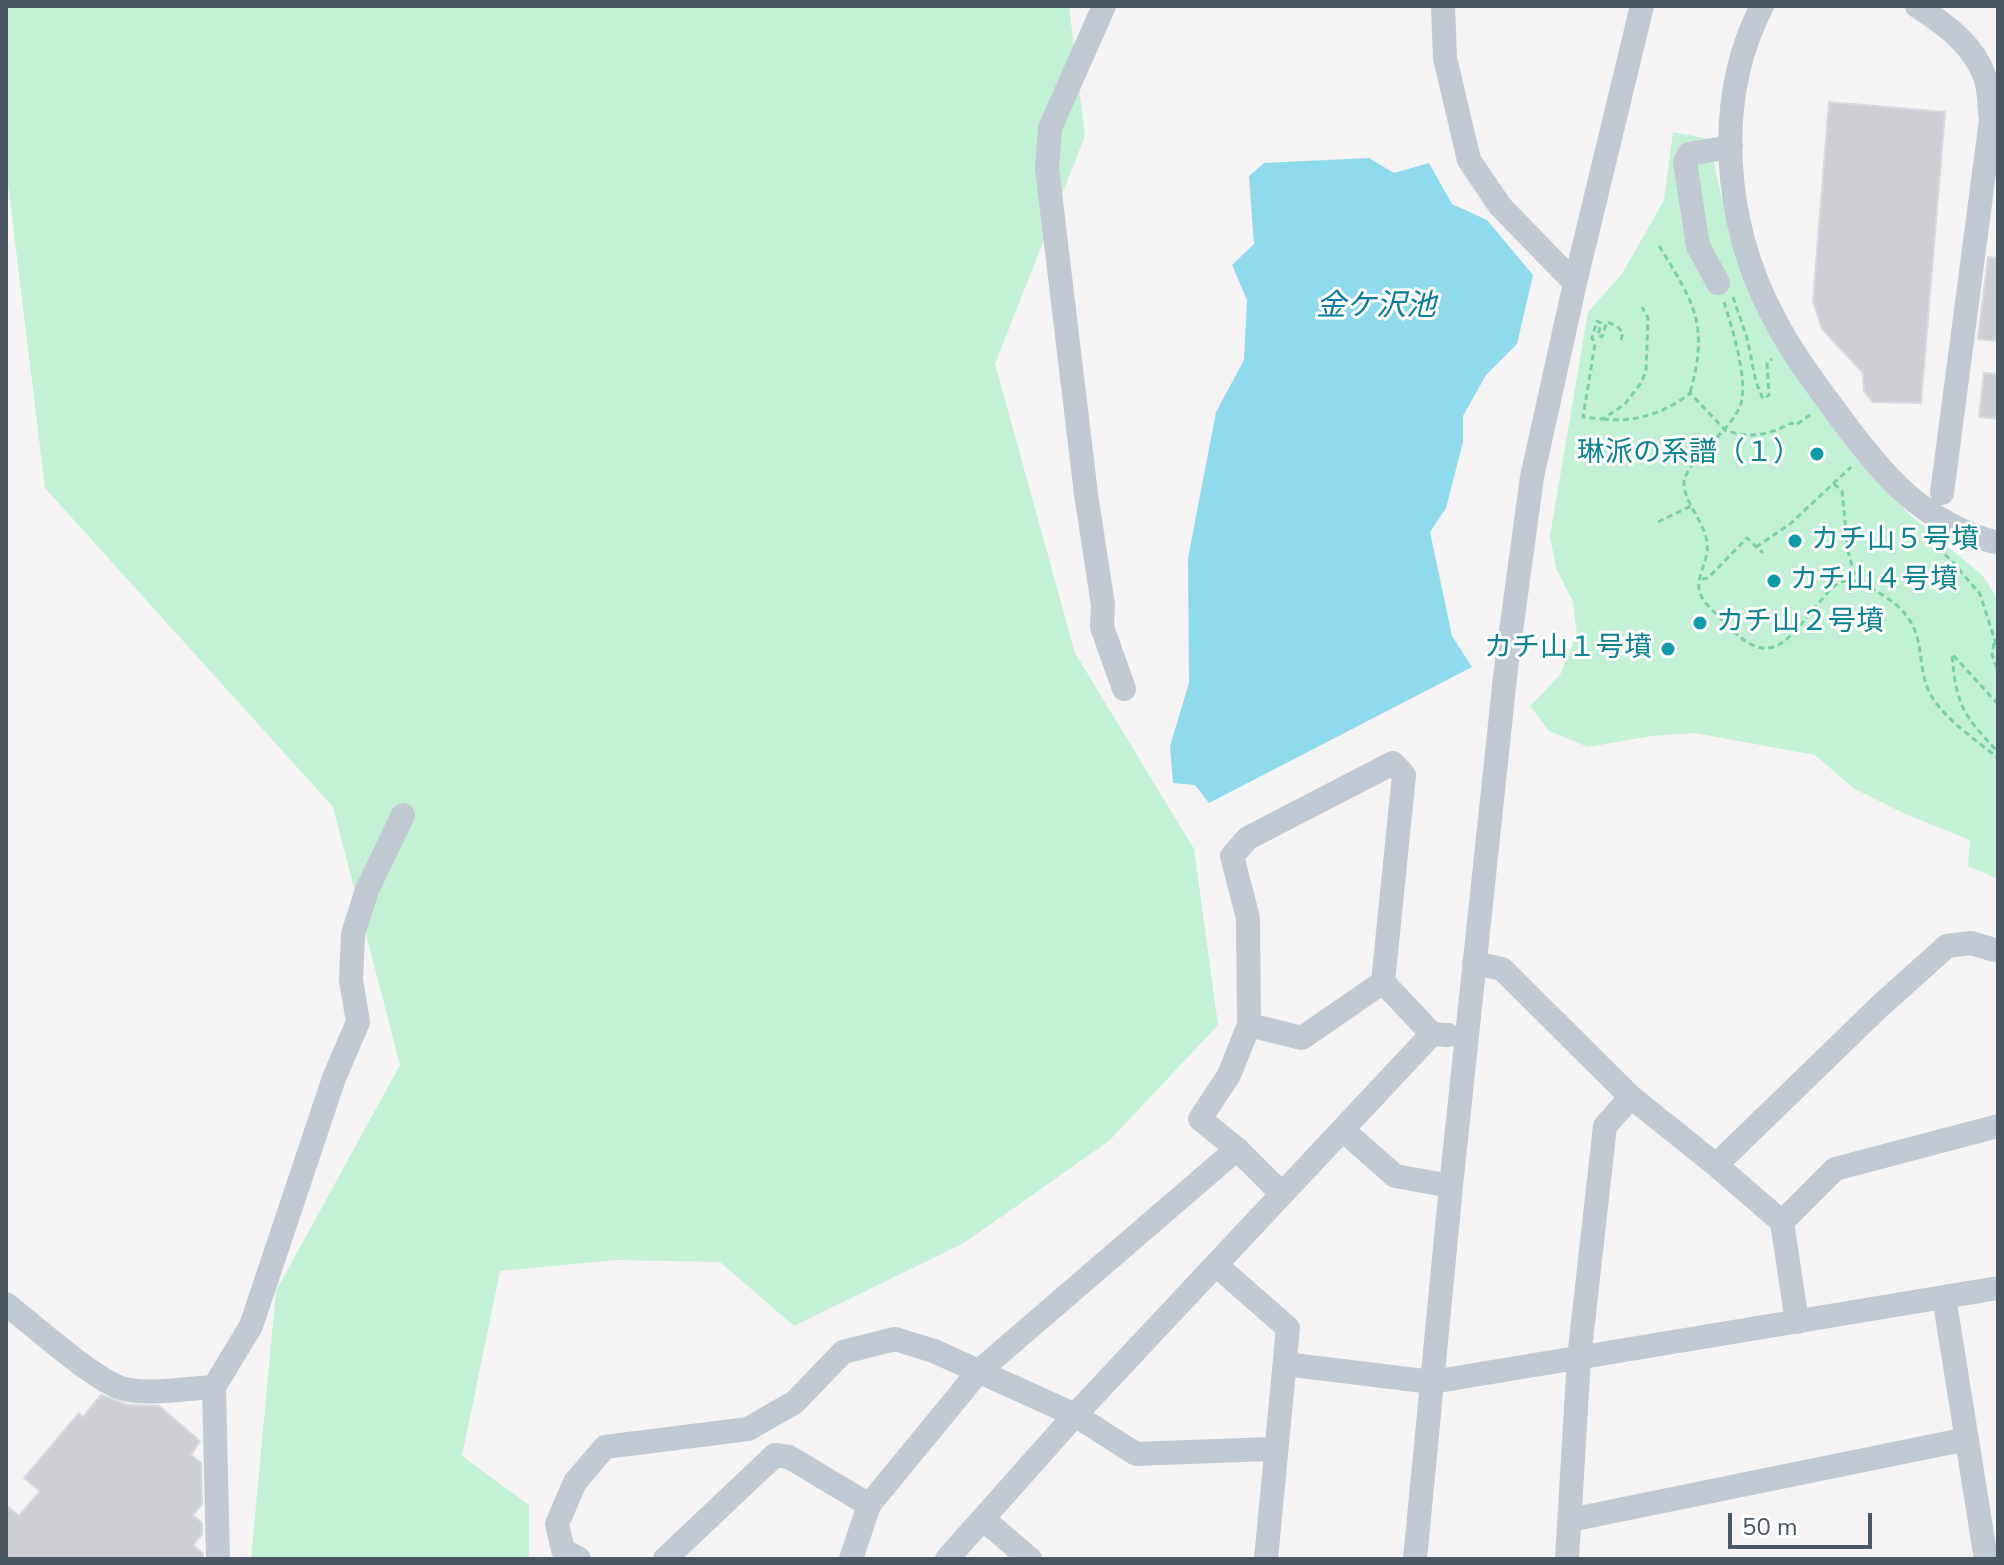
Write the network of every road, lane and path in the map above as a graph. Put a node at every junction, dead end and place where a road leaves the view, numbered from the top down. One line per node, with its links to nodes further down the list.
1 (1104, 6): 33 (street)
2 (1443, 6): 11 (street)
3 (1642, 6): 11 (street)
4 (1762, 6): 6 (street)
5 (1917, 6): 7 (street)
6 (1731, 147): 9 (street); 10 (street)
7 (1988, 207): 21 (street)
8 (1659, 246): 15 (path)
9 (1749, 260): 10 (street); 25 (street)
10 (1719, 276): 14 (path); 18 (path)
11 (1575, 283): 39 (street)
12 (1642, 307): 17 (path)
13 (1621, 340): 17 (path)
14 (1780, 360)
15 (1690, 393): 17 (path); 18 (path)
16 (1815, 411): 18 (path)
17 (1603, 419)
18 (1725, 430): 22 (path)
19 (1852, 466): 20 (path)
20 (1834, 483): 26 (path); 29 (path)
21 (1942, 493)
22 (1691, 506): 23 (path); 28 (path)
23 (1658, 522)
24 (1917, 530): 30 (path)
25 (1998, 543)
26 (1756, 547): 27 (path); 28 (path)
27 (1763, 553)
28 (1702, 579): 29 (path)
29 (1857, 584): 36 (path)
30 (1994, 643): 31 (path); 32 (path)
31 (1998, 650)
32 (1998, 670)
33 (1124, 689)
34 (1998, 704): 35 (path)
35 (1998, 752)
36 (1998, 758)
37 (403, 815): 61 (street)
38 (1998, 951): 48 (street)
39 (1474, 963): 43 (street); 44 (street)
40 (1383, 982): 41 (street); 41 (street); 42 (street)
41 (1249, 1025): 47 (street)
42 (1432, 1034): 43 (street); 46 (street)
43 (1467, 1035): 49 (street)
44 (1631, 1097): 48 (street); 57 (street)
45 (1998, 1126): 51 (street)
46 (1343, 1130): 49 (street); 50 (street)
47 (1237, 1149): 50 (street); 59 (street)
48 (1716, 1165): 51 (street)
49 (1451, 1186): 60 (street)
50 (1282, 1194): 52 (street)
51 (1782, 1222): 56 (street)
52 (1216, 1265): 58 (street); 62 (street)
53 (1998, 1288): 54 (street)
54 (1944, 1297): 56 (street); 63 (street)
55 (6, 1304): 61 (street)
56 (1797, 1322): 57 (street)
57 (1579, 1358): 60 (street); 67 (street)
58 (1285, 1364): 60 (street); 74 (street)
59 (979, 1371): 62 (street); 65 (street); 69 (street)
60 (1432, 1382): 75 (street)
61 (214, 1387): 68 (street)
62 (1075, 1415): 64 (street); 66 (street)
63 (1967, 1439): 67 (street); 77 (street)
64 (1270, 1449)
65 (869, 1505): 70 (street); 71 (street)
66 (983, 1519): 72 (street); 73 (street)
67 (1570, 1520): 76 (street)
68 (218, 1559)
69 (579, 1559)
70 (665, 1559)
71 (851, 1559)
72 (947, 1559)
73 (1030, 1559)
74 (1266, 1559)
75 (1415, 1559)
76 (1567, 1559)
77 (1986, 1559)

